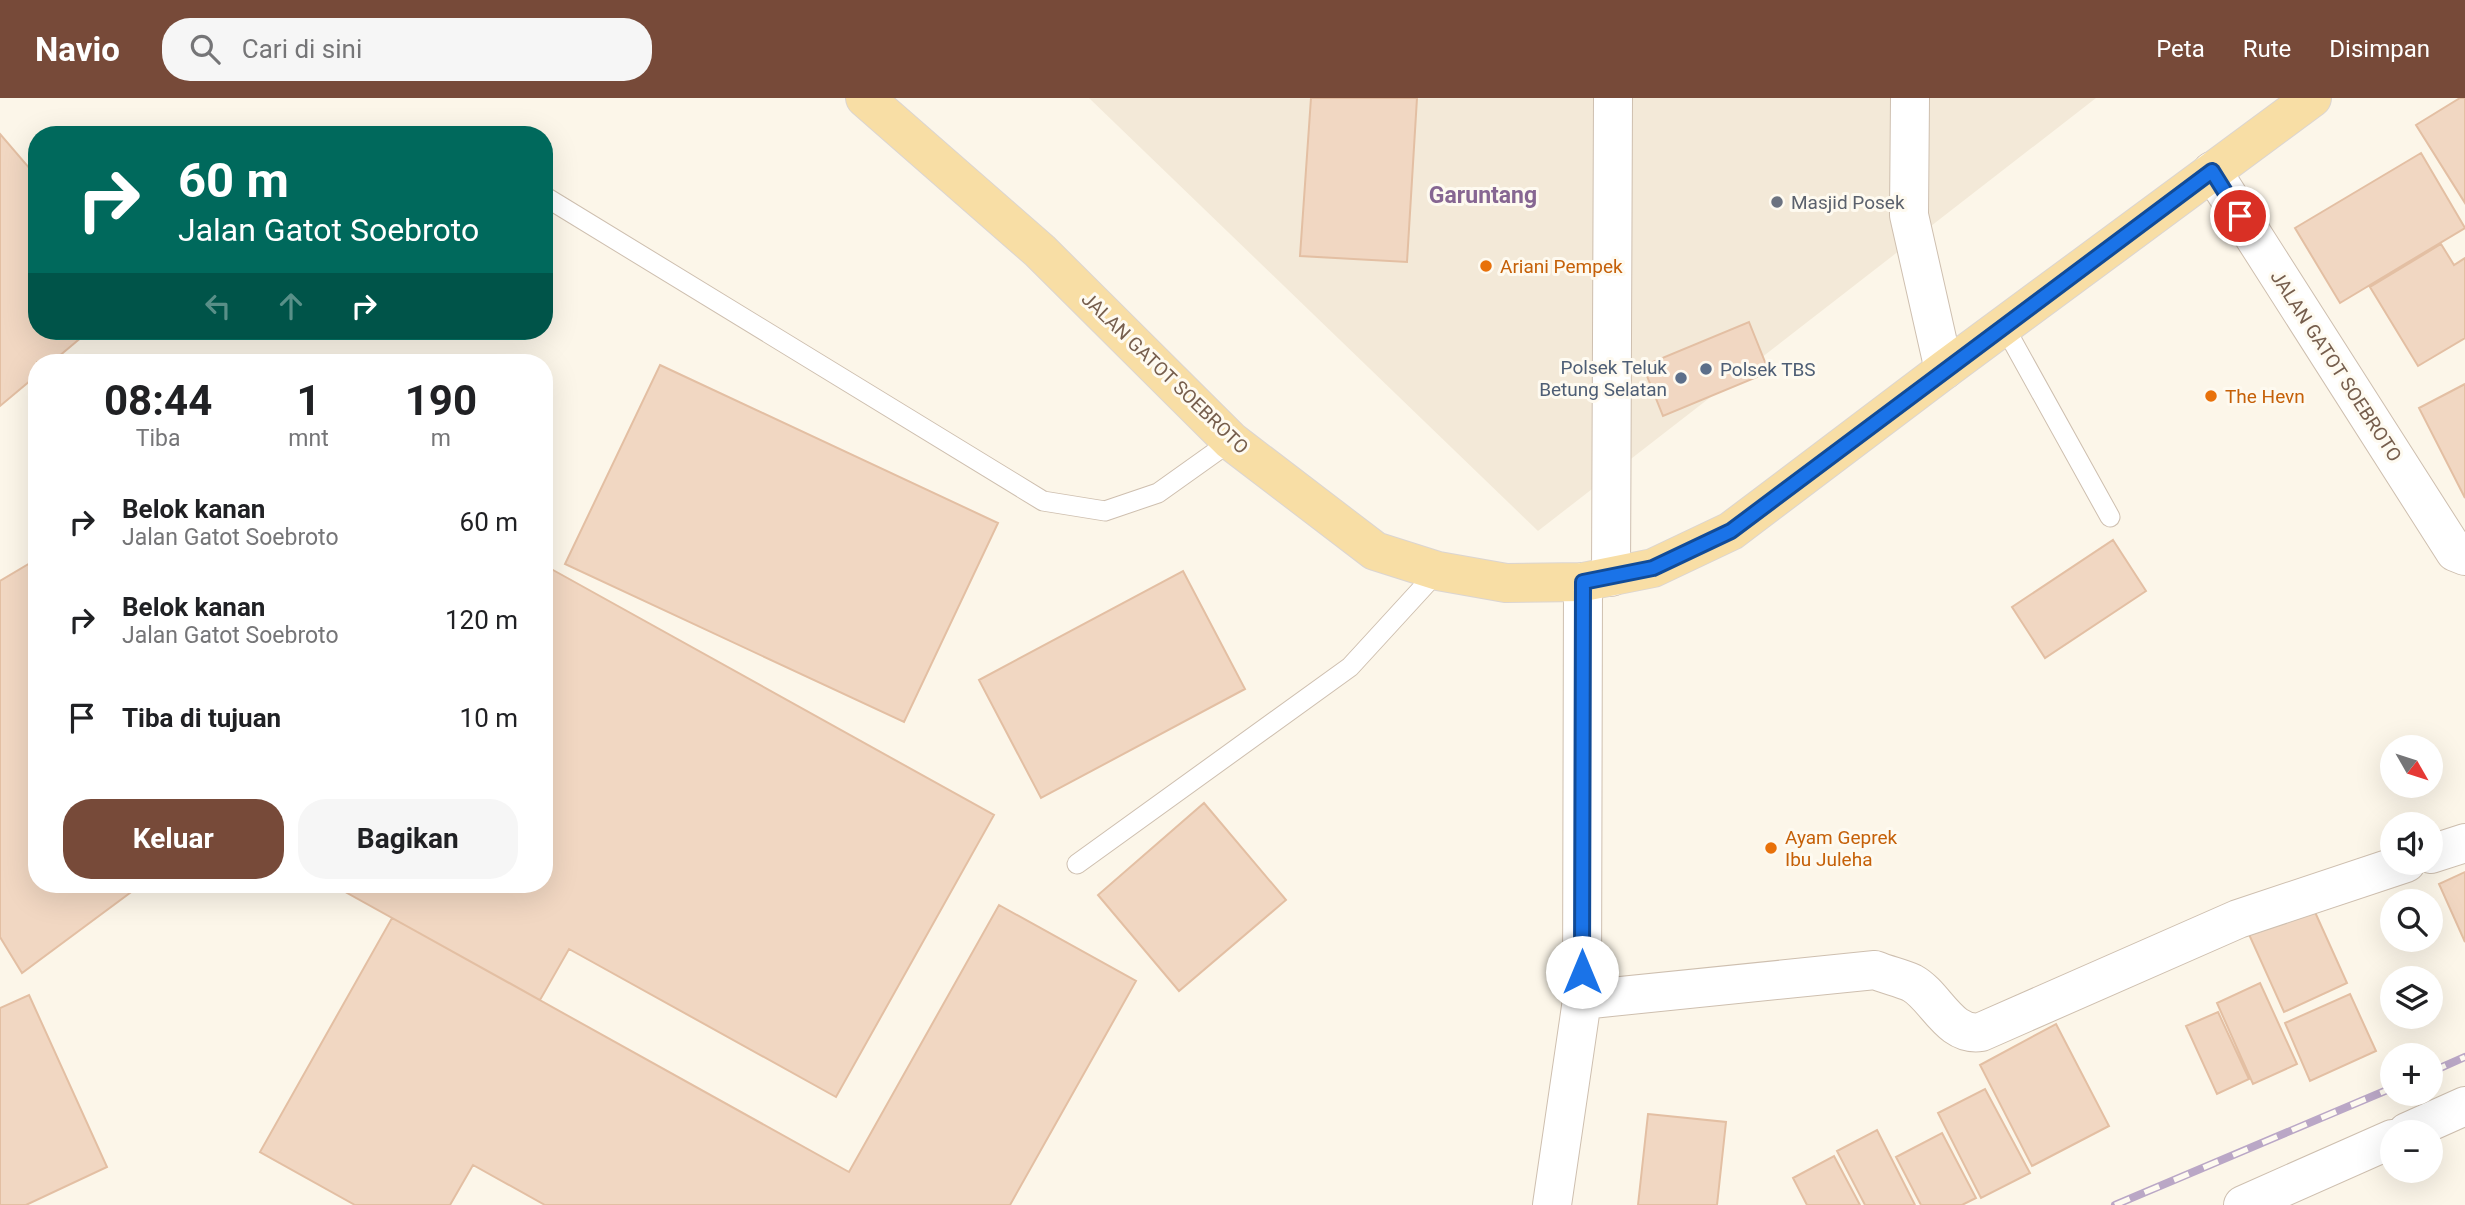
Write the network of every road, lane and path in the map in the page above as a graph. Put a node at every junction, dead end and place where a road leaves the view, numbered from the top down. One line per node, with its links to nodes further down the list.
1 (865, 98): 9 (main road, JALAN GATOT SOEBROTO)
2 (1613, 98): 13 (street)
3 (1910, 98): 8 (street)
4 (2312, 98): 5 (main road, JALAN GATOT SOEBROTO)
5 (2212, 171): 7 (main road, JALAN GATOT SOEBROTO); 11 (street, JALAN GATOT SOEBROTO)
6 (553, 202): 9 (lane)
7 (2004, 326): 8 (main road, JALAN GATOT SOEBROTO); 10 (lane)
8 (1944, 370): 13 (main road, JALAN GATOT SOEBROTO)
9 (1231, 441): 12 (main road, JALAN GATOT SOEBROTO)
10 (2110, 517)
11 (2465, 556)
12 (1438, 571): 13 (main road, JALAN GATOT SOEBROTO); 16 (lane)
13 (1597, 579): 18 (street)
14 (2465, 843): 15 (street)
15 (2443, 851)
16 (1077, 863)
17 (2380, 872): 18 (street)
18 (1582, 1000): 22 (street)
19 (2465, 1107): 20 (street)
20 (2435, 1120)
21 (2380, 1144): 23 (street)
22 (1552, 1205)
23 (2243, 1205)

